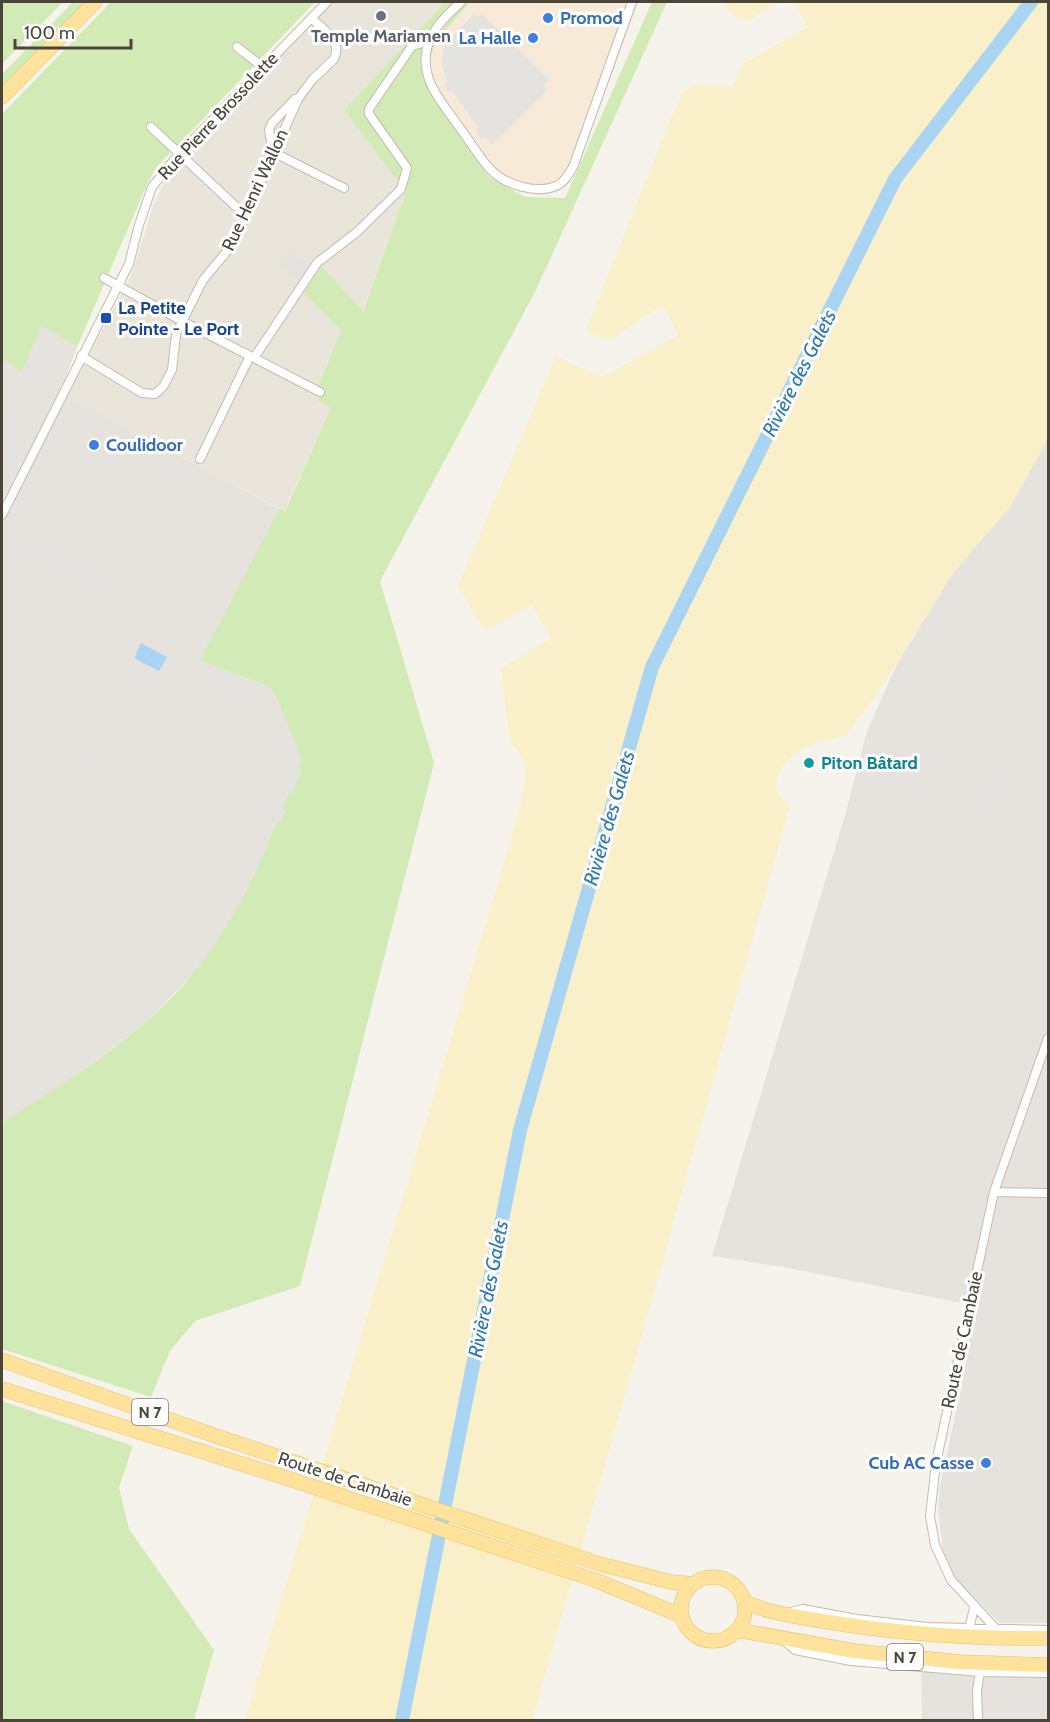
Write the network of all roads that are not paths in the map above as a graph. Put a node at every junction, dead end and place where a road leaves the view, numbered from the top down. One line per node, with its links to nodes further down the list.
1 (95, 2): 10 (main road)
2 (327, 2): 5 (street, Rue Pierre Brossolette)
3 (461, 2): 6 (street)
4 (632, 2): 6 (street)
5 (311, 18): 8 (street, Rue Pierre Brossolette); 9 (street, Rue Henri Wallon)
6 (430, 41): 20 (street)
7 (237, 47): 8 (street)
8 (263, 67): 13 (street, Rue Pierre Brossolette)
9 (304, 90): 12 (street, Rue Henri Wallon); 12 (street)
10 (2, 98)
11 (151, 127): 13 (street)
12 (273, 152): 14 (street); 15 (street, Rue Henri Wallon)
13 (179, 154): 15 (street); 17 (street, Rue Pierre Brossolette)
14 (344, 188)
15 (246, 216): 18 (street, Rue Henri Wallon)
16 (104, 278): 17 (street)
17 (118, 285): 18 (street); 19 (street, Rue Pierre Brossolette)
18 (182, 321): 19 (street, Rue Henri Wallon); 20 (street)
19 (81, 356): 23 (street, Rue Pierre Brossolette)
20 (252, 358): 21 (street); 22 (street)
21 (320, 392)
22 (200, 459)
23 (2, 515)
24 (1048, 1038): 25 (street, Route de Cambaie)
25 (994, 1191): 26 (street); 31 (street, Route de Cambaie)
26 (1048, 1193)
27 (2, 1360): 29 (main road, Route de Cambaie / N 7)
28 (2, 1389): 33 (main road, Route de Cambaie / N 7)
29 (693, 1584): 30 (main road, Route de Cambaie); 33 (main road)
30 (745, 1602): 32 (main road, N 7); 36 (main road)
31 (974, 1608): 34 (street); 35 (street, Route de Cambaie)
32 (786, 1613): 34 (street); 39 (main road, N 7)
33 (682, 1616): 36 (main road, Route de Cambaie)
34 (969, 1629): 35 (street)
35 (996, 1629): 37 (street)
36 (737, 1630): 38 (main road, N 7)
37 (1048, 1630)
38 (780, 1638): 40 (main road, N 7); 41 (street)
39 (1048, 1638)
40 (1048, 1665)
41 (980, 1672): 42 (street); 43 (street)
42 (1048, 1673)
43 (978, 1720)

